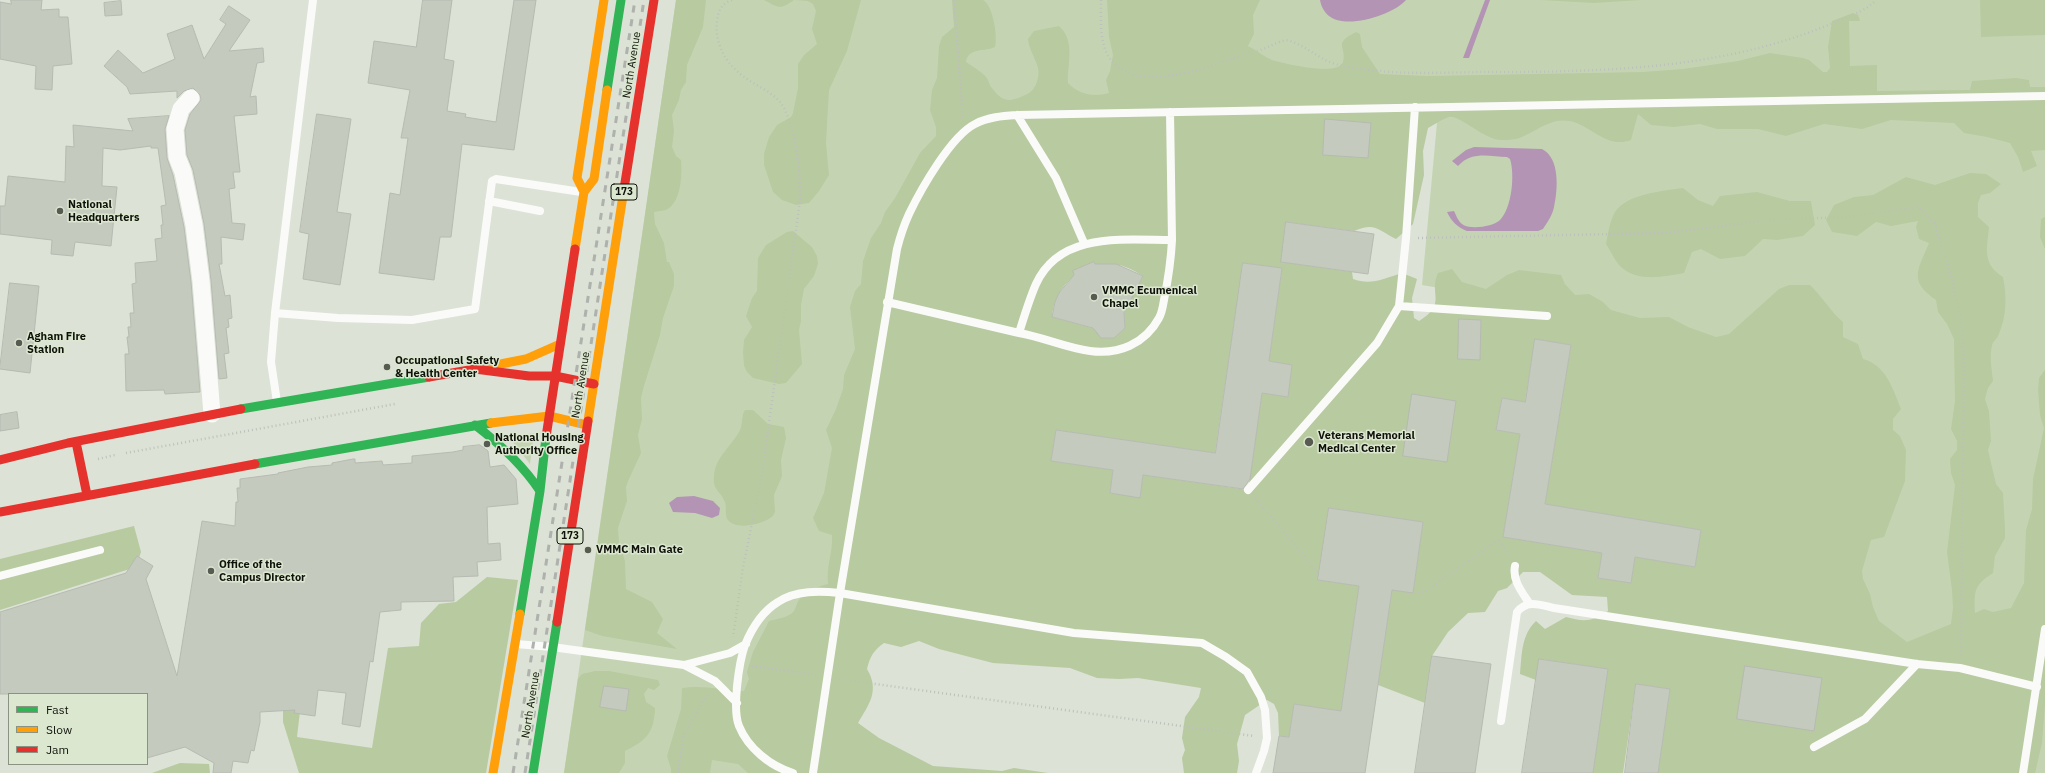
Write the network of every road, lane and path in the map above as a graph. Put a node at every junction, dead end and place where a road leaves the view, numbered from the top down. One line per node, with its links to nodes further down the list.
1 (313, 0): 23 (lane)
2 (604, 0): 15 (main road, North Avenue)
3 (621, 0): 15 (main road, North Avenue)
4 (654, 0): 29 (main road, North Avenue / 173)
5 (732, 0): 56 (path)
6 (954, 0): 14 (path)
7 (1101, 0): 8 (path)
8 (1876, 0)
9 (2045, 96): 11 (lane)
10 (191, 98): 32 (street)
11 (1415, 108): 12 (lane); 18 (lane)
12 (1170, 112): 13 (lane); 19 (lane)
13 (1017, 115): 14 (lane); 20 (lane)
14 (963, 133): 21 (lane)
15 (584, 192): 16 (lane); 26 (main road, North Avenue)
16 (489, 201): 17 (lane); 23 (lane)
17 (540, 211)
18 (1406, 238): 22 (lane); 60 (path)
19 (1172, 240): 20 (lane); 25 (lane)
20 (1084, 243): 25 (lane)
21 (887, 302): 25 (lane); 49 (lane)
22 (1399, 306): 24 (lane); 41 (lane)
23 (275, 313): 31 (lane)
24 (1548, 316)
25 (1019, 333)
26 (560, 344): 27 (main road); 28 (main road, North Avenue)
27 (475, 369): 28 (main road); 31 (main road)
28 (555, 376): 29 (main road); 33 (main road, North Avenue)
29 (594, 384): 35 (main road, North Avenue / 173)
30 (401, 403): 37 (path)
31 (277, 404): 32 (main road)
32 (212, 414): 36 (main road)
33 (549, 416): 34 (main road); 35 (main road); 42 (main road, North Avenue)
34 (475, 425): 42 (main road); 43 (main road)
35 (587, 425): 55 (main road, North Avenue / 173)
36 (76, 442): 39 (main road); 40 (main road)
37 (125, 453)
38 (117, 455): 40 (path)
39 (0, 460)
40 (79, 463): 43 (main road)
41 (1248, 490): 47 (path)
42 (540, 491): 53 (main road, North Avenue)
43 (87, 495): 44 (main road)
44 (0, 512)
45 (100, 550): 48 (lane)
46 (1515, 566): 50 (path); 51 (lane)
47 (1319, 574)
48 (0, 576)
49 (840, 593): 54 (lane); 61 (lane); 66 (lane)
50 (1418, 594)
51 (1529, 603): 58 (lane); 65 (lane)
52 (2045, 629): 63 (lane)
53 (513, 644): 55 (lane); 68 (main road, North Avenue)
54 (746, 644): 56 (lane); 57 (lane)
55 (552, 647): 59 (lane); 69 (main road, North Avenue / 173)
56 (730, 653): 59 (lane)
57 (742, 664): 61 (path); 64 (lane)
58 (1917, 664): 60 (lane); 67 (lane)
59 (684, 665): 62 (lane)
60 (1960, 668): 63 (lane)
61 (829, 677): 66 (path); 72 (lane)
62 (715, 682): 64 (lane); 70 (path)
63 (2037, 687): 74 (lane)
64 (737, 703): 71 (lane)
65 (1501, 720)
66 (1267, 738): 73 (lane)
67 (1814, 747)
68 (493, 773)
69 (533, 773)
70 (678, 773)
71 (793, 773)
72 (813, 773)
73 (1256, 773)
74 (2023, 773)

